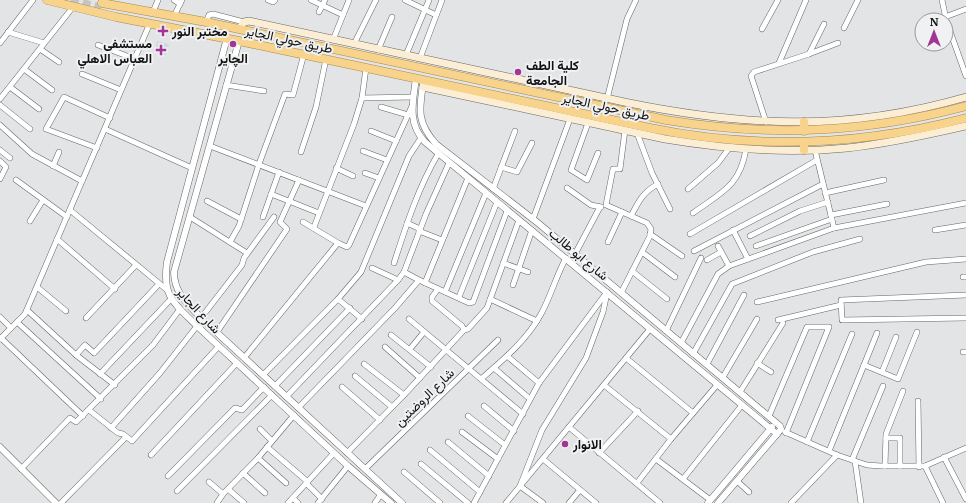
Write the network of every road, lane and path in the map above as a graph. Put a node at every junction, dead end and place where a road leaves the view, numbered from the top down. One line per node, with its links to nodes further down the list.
1 (32, 0): 39 (street)
2 (47, 0): 21 (highway)
3 (114, 0): 24 (highway)
4 (158, 0): 24 (street)
5 (174, 0): 19 (street)
6 (268, 0): 7 (street)
7 (275, 0)
8 (311, 0): 20 (street)
9 (349, 0): 27 (street)
10 (376, 0): 47 (street)
11 (405, 0): 23 (street)
12 (429, 0): 23 (street)
13 (442, 0): 28 (street)
14 (636, 0): 77 (street)
15 (778, 0): 38 (street)
16 (806, 0): 59 (street)
17 (858, 0): 36 (street)
18 (942, 0): 26 (street)
19 (181, 2): 30 (street)
20 (323, 2): 25 (street); 27 (street)
21 (73, 7): 34 (highway); 45 (street)
22 (966, 9): 29 (street)
23 (424, 10): 28 (street); 53 (street)
24 (154, 12): 30 (highway, طريق حولي الجاير); 34 (highway)
25 (319, 12)
26 (945, 12)
27 (343, 15): 41 (street)
28 (436, 15): 54 (street)
29 (954, 15)
30 (174, 16): 32 (highway, طريق حولي الجاير)
31 (392, 17): 50 (street)
32 (206, 22): 33 (street); 37 (highway, طريق حولي الجاير)
33 (244, 22): 37 (main road); 41 (main road)
34 (150, 23): 40 (highway, طريق حولي الجاير); 55 (street)
35 (824, 24): 52 (street)
36 (844, 28)
37 (239, 29): 57 (highway, طريق حولي الجاير)
38 (762, 29)
39 (8, 32): 44 (street); 45 (street)
40 (227, 38): 42 (highway, طريق حولي الجاير); 125 (street, شارع الجاير)
41 (333, 40): 47 (main road)
42 (239, 41): 51 (highway, طريق حولي الجاير); 66 (street, شارع الجاير)
43 (954, 42): 64 (street)
44 (0, 43)
45 (44, 43): 49 (street)
46 (838, 43): 52 (street)
47 (354, 44): 50 (main road)
48 (98, 45): 55 (street)
49 (40, 49): 58 (street); 61 (street)
50 (382, 50): 53 (main road); 57 (highway)
51 (304, 54): 56 (highway, طريق حولي الجاير); 122 (street)
52 (809, 54): 59 (street)
53 (406, 55): 54 (main road)
54 (420, 58): 63 (main road)
55 (135, 59): 69 (street)
56 (326, 59): 60 (highway, طريق حولي الجاير); 115 (street)
57 (383, 60): 63 (highway, طريق حولي الجاير)
58 (59, 62)
59 (779, 63): 88 (street)
60 (366, 68): 65 (highway, طريق حولي الجاير); 75 (street)
61 (24, 69): 67 (street); 68 (street)
62 (82, 74): 69 (street)
63 (479, 76): 77 (main road); 82 (highway, طريق حولي الجاير)
64 (966, 76)
65 (423, 81): 70 (highway); 72 (street, شارع ابو طالب); 73 (street, شارع ابو طالب); 85 (highway, طريق حولي الجاير)
66 (226, 85): 71 (street); 107 (street, شارع الجاير)
67 (10, 87): 76 (street); 83 (street)
68 (52, 90)
69 (122, 90): 86 (street)
70 (438, 90): 85 (main road)
71 (264, 91)
72 (422, 95): 73 (street); 142 (street, شارع ابو طالب)
73 (414, 96): 75 (street); 78 (street, شارع ابو طالب)
74 (966, 97): 89 (main road)
75 (362, 98): 126 (street)
76 (0, 99)
77 (607, 99): 82 (main road)
78 (412, 105): 84 (street); 102 (street, شارع ابو طالب)
79 (0, 106): 94 (street)
80 (966, 106): 99 (highway, طريق حولي الجاير)
81 (381, 107): 84 (street)
82 (628, 107): 88 (main road); 93 (highway, طريق حولي الجاير)
83 (40, 109)
84 (408, 115): 103 (street)
85 (572, 115): 90 (main road); 106 (highway, طريق حولي الجاير); 171 (street)
86 (110, 118): 95 (street); 109 (street)
87 (966, 118): 108 (highway, طريق حولي الجاير)
88 (766, 122): 89 (main road)
89 (804, 122): 99 (highway)
90 (588, 123): 96 (main road); 116 (street)
91 (0, 125): 124 (street)
92 (966, 126): 112 (main road)
93 (732, 128): 97 (highway, طريق حولي الجاير); 106 (highway)
94 (30, 129)
95 (105, 129): 109 (street); 125 (street)
96 (625, 130): 101 (main road); 155 (street)
97 (755, 130): 99 (highway, طريق حولي الجاير); 104 (highway)
98 (371, 131): 103 (street)
99 (804, 131)
100 (515, 132): 127 (street)
101 (637, 133): 106 (main road); 139 (street)
102 (421, 138): 117 (street, شارع ابو طالب); 233 (street)
103 (396, 141): 119 (street)
104 (754, 142): 106 (highway, طريق حولي الجاير); 108 (highway, طريق حولي الجاير)
105 (532, 143): 127 (street)
106 (730, 144): 110 (main road); 143 (street)
107 (210, 146): 122 (street); 128 (street, شارع الجاير)
108 (804, 146): 110 (main road); 112 (main road)
109 (97, 148): 138 (street)
110 (746, 149): 163 (street)
111 (0, 150): 118 (street)
112 (815, 150): 120 (street)
113 (363, 151): 119 (street)
114 (59, 152): 124 (street)
115 (301, 152)
116 (598, 153)
117 (438, 154): 123 (street, شارع ابو طالب); 175 (street)
118 (10, 158)
119 (387, 160): 132 (street)
120 (817, 160): 140 (street); 184 (street)
121 (0, 161): 134 (street)
122 (259, 164): 129 (street); 170 (street)
123 (449, 164): 133 (street, شارع ابو طالب); 179 (street)
124 (53, 166): 138 (street)
125 (192, 167): 128 (street); 224 (street, شارع الجاير)
126 (336, 168): 131 (street); 144 (street)
127 (501, 168): 142 (street)
128 (203, 170): 166 (street, شارع الجاير)
129 (279, 172): 136 (street); 147 (street)
130 (365, 173): 132 (street)
131 (353, 176)
132 (379, 178): 156 (street)
133 (468, 178): 145 (street, شارع ابو طالب); 188 (street)
134 (0, 179)
135 (16, 180): 148 (street)
136 (300, 180): 144 (street); 150 (street)
137 (884, 180): 146 (street)
138 (82, 181): 159 (street)
139 (658, 184): 158 (street); 164 (street)
140 (823, 184): 146 (street); 181 (street)
141 (567, 188): 157 (street)
142 (494, 189): 171 (street, شارع ابو طالب)
143 (688, 189)
144 (327, 191): 156 (street); 162 (street)
145 (486, 193): 151 (street, شارع ابو طالب); 226 (street)
146 (825, 193): 152 (street)
147 (271, 194): 150 (street); 167 (street)
148 (43, 200): 165 (street); 173 (street)
149 (207, 201): 170 (street)
150 (290, 202): 162 (street); 258 (street)
151 (497, 202): 160 (street, شارع ابو طالب); 231 (street)
152 (828, 202): 169 (street); 185 (street)
153 (966, 203): 178 (street)
154 (887, 204): 169 (street)
155 (606, 205): 157 (street); 161 (street)
156 (366, 206): 191 (street)
157 (600, 207): 198 (street)
158 (670, 209)
159 (70, 210): 165 (street); 207 (street)
160 (507, 211): 172 (street, شارع ابو طالب); 231 (street)
161 (622, 212): 164 (street); 190 (street)
162 (319, 213): 177 (street)
163 (693, 213)
164 (631, 216): 183 (street)
165 (67, 217): 186 (street)
166 (190, 217): 189 (street); 244 (street, شارع الجاير)
167 (262, 217)
168 (274, 217): 197 (street)
169 (831, 217): 178 (street); 193 (street)
170 (241, 219): 189 (street)
171 (533, 219): 198 (street, شارع ابو طالب)
172 (519, 220): 180 (street, شارع ابو طالب); 206 (street)
173 (30, 221)
174 (303, 222): 177 (street)
175 (407, 224): 179 (street); 205 (street)
176 (966, 225): 182 (street)
177 (314, 227): 191 (street)
178 (834, 228): 202 (street)
179 (420, 230): 188 (street); 213 (street)
180 (532, 230): 200 (street, شارع ابو طالب); 210 (street)
181 (733, 230): 194 (street); 202 (street)
182 (935, 230)
183 (650, 234): 195 (street); 199 (street)
184 (690, 234)
185 (750, 236)
186 (58, 239): 222 (street); 223 (street)
187 (860, 239): 272 (street)
188 (442, 240): 219 (street)
189 (230, 242): 197 (street)
190 (608, 242)
191 (338, 244): 275 (street)
192 (718, 246): 196 (street)
193 (756, 246)
194 (694, 251)
195 (642, 252): 212 (street); 216 (street)
196 (721, 252): 204 (street); 208 (street)
197 (247, 253): 244 (street)
198 (575, 254): 211 (street, شارع ابو طالب)
199 (682, 256)
200 (566, 258): 215 (street, شارع ابو طالب); 250 (street)
201 (701, 258): 257 (street)
202 (748, 259): 208 (street)
203 (966, 259): 236 (street)
204 (707, 260)
205 (394, 263)
206 (503, 263): 210 (street); 234 (street)
207 (136, 265): 220 (street); 223 (street)
208 (729, 266): 267 (street)
209 (372, 268): 217 (street)
210 (518, 269): 214 (street); 221 (street)
211 (592, 269): 215 (street); 228 (street, شارع ابو طالب)
212 (632, 271): 228 (street); 235 (street)
213 (404, 272): 217 (street); 218 (street)
214 (528, 272)
215 (587, 275): 227 (street, شارع ابو طالب)
216 (675, 277)
217 (398, 280): 246 (street)
218 (419, 280): 219 (street); 312 (street)
219 (425, 283): 225 (street)
220 (159, 284): 224 (street); 273 (street)
221 (513, 285)
222 (37, 287): 240 (street); 241 (street)
223 (115, 289): 243 (street)
224 (166, 289): 232 (street, شارع الجاير)
225 (438, 289): 226 (street); 256 (street)
226 (446, 292): 231 (street)
227 (607, 292): 255 (street, شارع ابو طالب); 293 (street); 373 (street)
228 (621, 293): 257 (street, شارع ابو طالب)
229 (744, 295): 280 (street)
230 (966, 295): 237 (street)
231 (459, 298)
232 (171, 299): 239 (street, شارع الجاير); 287 (street)
233 (338, 299): 238 (street); 288 (street)
234 (490, 299): 250 (street); 256 (street)
235 (667, 299)
236 (757, 302)
237 (841, 305): 245 (street); 249 (street)
238 (350, 308): 246 (street); 297 (street)
239 (180, 309): 253 (street, شارع الجاير); 294 (street)
240 (27, 310): 251 (street); 273 (street)
241 (66, 311)
242 (0, 317): 254 (street)
243 (86, 318)
244 (201, 318): 258 (street, شارع الجاير)
245 (966, 318)
246 (362, 319): 305 (street)
247 (408, 319): 259 (street)
248 (757, 319): 290 (street)
249 (778, 320)
250 (537, 321): 274 (street)
251 (17, 322): 254 (street); 306 (street)
252 (783, 323): 278 (street)
253 (197, 326): 268 (street, شارع الجاير); 324 (street)
254 (11, 328): 265 (street)
255 (650, 329): 276 (street); 296 (street, شارع ابو طالب)
256 (464, 330): 271 (street)
257 (666, 330): 267 (street, شارع ابو طالب)
258 (217, 332): 275 (street, شارع الجاير)
259 (424, 332): 270 (street); 271 (street)
260 (917, 332): 286 (street)
261 (876, 333): 281 (street)
262 (852, 334): 335 (street)
263 (391, 335): 270 (street)
264 (896, 337): 286 (street)
265 (0, 339): 318 (street)
266 (498, 340): 284 (street, شارع الروضتين)
267 (681, 343): 272 (street, شارع ابو طالب)
268 (219, 346): 277 (street, شارع الجاير); 330 (street)
269 (385, 347): 291 (street)
270 (410, 349): 282 (street)
271 (446, 351): 282 (street); 284 (street)
272 (693, 354): 280 (street, شارع ابو طالب)
273 (76, 355): 287 (street)
274 (507, 356): 283 (street); 293 (street)
275 (244, 358): 288 (street, شارع الجاير)
276 (626, 358): 295 (street); 315 (street)
277 (237, 363): 300 (street, شارع الجاير); 345 (street)
278 (757, 363): 285 (street); 302 (street)
279 (364, 364): 304 (street)
280 (706, 364): 290 (street, شارع ابو طالب)
281 (864, 365): 286 (street); 341 (street)
282 (431, 367): 291 (street)
283 (494, 368): 292 (street); 307 (street)
284 (470, 369): 292 (street); 362 (street, شارع الروضتين)
285 (771, 372)
286 (882, 372)
287 (100, 374): 294 (street)
288 (263, 374): 297 (street, شارع الجاير)
289 (355, 376): 311 (street)
290 (723, 377): 302 (street, شارع ابو طالب)
291 (420, 378): 304 (street)
292 (481, 379): 316 (street)
293 (539, 383): 307 (street)
294 (115, 385): 306 (street)
295 (604, 385): 314 (street); 323 (street)
296 (717, 385): 309 (street, شارع ابو طالب); 315 (street)
297 (275, 386): 305 (street, شارع الجاير)
298 (883, 386): 352 (street)
299 (342, 387): 321 (street)
300 (264, 388): 303 (street, شارع الجاير); 365 (street)
301 (903, 391): 331 (street)
302 (740, 392): 320 (street, شارع ابو طالب)
303 (272, 395): 317 (street, شارع الجاير); 376 (street)
304 (404, 395): 311 (street)
305 (286, 398): 312 (street, شارع الجاير)
306 (101, 399): 313 (street)
307 (530, 399): 316 (street)
308 (918, 402): 360 (street)
309 (742, 405): 326 (street, شارع ابو طالب); 367 (street)
310 (484, 406): 327 (street)
311 (392, 407): 321 (street)
312 (298, 408): 343 (street, شارع الجاير)
313 (89, 410): 318 (street); 324 (street)
314 (638, 411): 332 (street); 344 (street)
315 (693, 413): 332 (street)
316 (523, 414): 327 (street)
317 (294, 415): 333 (street); 342 (street, شارع الجاير)
318 (83, 416): 361 (street)
319 (468, 416): 336 (street)
320 (769, 416): 322 (street, شارع ابو طالب); 329 (street)
321 (380, 420): 343 (street)
322 (776, 422): 326 (street); 329 (street, شارع ابو طالب)
323 (569, 427): 344 (street); 350 (street)
324 (111, 428): 330 (street)
325 (260, 429): 333 (street)
326 (771, 429): 329 (street, شارع ابو طالب); 353 (street)
327 (514, 430): 336 (street)
328 (462, 432): 349 (street)
329 (781, 432): 335 (street); 359 (street)
330 (126, 437): 390 (street)
331 (886, 438): 356 (street); 357 (street)
332 (671, 440): 351 (street)
333 (272, 441): 338 (street)
334 (448, 442): 366 (street)
335 (807, 442): 341 (street)
336 (506, 445): 349 (street)
337 (0, 447): 361 (street)
338 (267, 447): 348 (street); 370 (street)
339 (966, 448): 347 (street)
340 (430, 450): 377 (street)
341 (829, 451): 346 (street)
342 (334, 453): 355 (street, شارع الجاير); 370 (street)
343 (347, 453): 362 (street, شارع الجاير)
344 (599, 453): 372 (street)
345 (151, 455)
346 (837, 455): 352 (street); 405 (street)
347 (944, 457): 358 (street); 384 (street)
348 (258, 458): 364 (street); 371 (street)
349 (498, 459): 366 (street)
350 (543, 459): 373 (street); 375 (street)
351 (656, 459): 367 (street); 372 (street)
352 (854, 461): 356 (street); 406 (street)
353 (742, 462): 359 (street); 386 (street)
354 (420, 464): 397 (street)
355 (348, 466): 381 (street, شارع الجاير); 385 (street)
356 (885, 466): 357 (street)
357 (900, 466): 360 (street)
358 (925, 466): 360 (street); 407 (street)
359 (749, 467): 368 (street)
360 (919, 467)
361 (21, 469): 389 (street)
362 (365, 469): 382 (street, شارع الجاير)
363 (404, 472): 396 (street)
364 (243, 473): 374 (street); 379 (street)
365 (168, 476)
366 (489, 476): 377 (street)
367 (683, 479): 386 (street)
368 (737, 481): 378 (street); 404 (street)
369 (209, 482): 380 (street)
370 (307, 482): 383 (street); 385 (street)
371 (286, 483)
372 (637, 483): 403 (street)
373 (520, 486): 399 (street); 400 (street)
374 (228, 489): 380 (street); 391 (street)
375 (580, 490): 401 (street); 402 (street)
376 (177, 492)
377 (480, 492): 398 (street)
378 (749, 492)
379 (265, 493)
380 (223, 494): 387 (street)
381 (381, 494): 388 (street, شارع الجاير); 394 (street)
382 (393, 494): 388 (street); 395 (street, شارع الجاير)
383 (293, 498): 392 (street); 393 (street)
384 (966, 499)
385 (320, 501)
386 (708, 501)
387 (218, 502)
388 (390, 502)
389 (56, 503)
390 (61, 503)
391 (244, 503)
392 (288, 503)
393 (298, 503)
394 (375, 503)
395 (402, 503)
396 (440, 503)
397 (468, 503)
398 (474, 503)
399 (506, 503)
400 (543, 503)
401 (569, 503)
402 (596, 503)
403 (660, 503)
404 (718, 503)
405 (791, 503)
406 (861, 503)
407 (943, 503)

